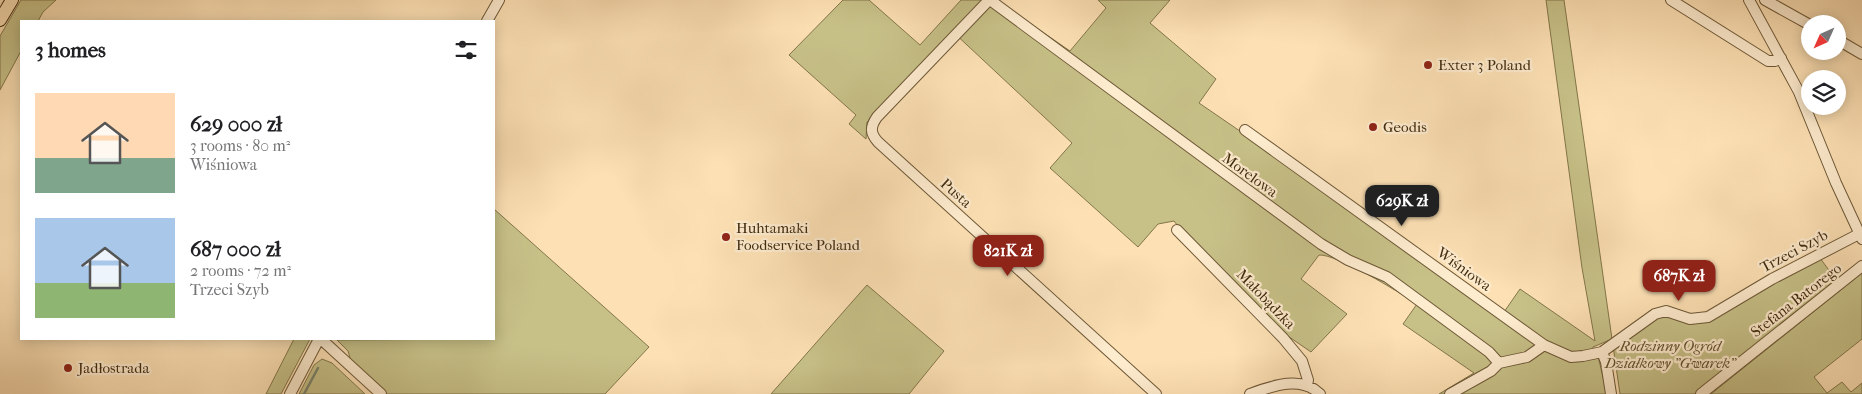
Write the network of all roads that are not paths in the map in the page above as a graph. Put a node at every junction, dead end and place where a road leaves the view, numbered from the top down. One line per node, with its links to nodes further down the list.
1 (12, 0): 7 (main road)
2 (500, 0): 8 (street)
3 (989, 0): 21 (street, Morelowa); 25 (street, Pusta)
4 (1671, 0): 12 (street)
5 (1749, 0): 12 (street)
6 (1765, 0): 9 (street)
7 (0, 20)
8 (488, 20)
9 (1801, 20)
10 (1846, 45): 11 (street)
11 (1862, 54)
12 (1782, 58): 15 (street)
13 (1245, 130): 19 (street, Wiśniowa)
14 (1177, 230): 22 (street, Małobądzka)
15 (1860, 237): 20 (street, Trzeci Szyb)
16 (1862, 266): 30 (street, Stefana Batorego)
17 (319, 340): 23 (street)
18 (321, 340): 24 (street)
19 (1544, 345): 20 (street, Trzeci Szyb); 21 (street)
20 (1602, 352): 29 (street)
21 (1499, 363): 28 (street)
22 (1307, 385): 26 (street); 27 (street)
23 (290, 394)
24 (380, 394)
25 (1156, 394)
26 (1250, 394)
27 (1320, 394)
28 (1450, 394)
29 (1611, 394)
30 (1701, 394)

